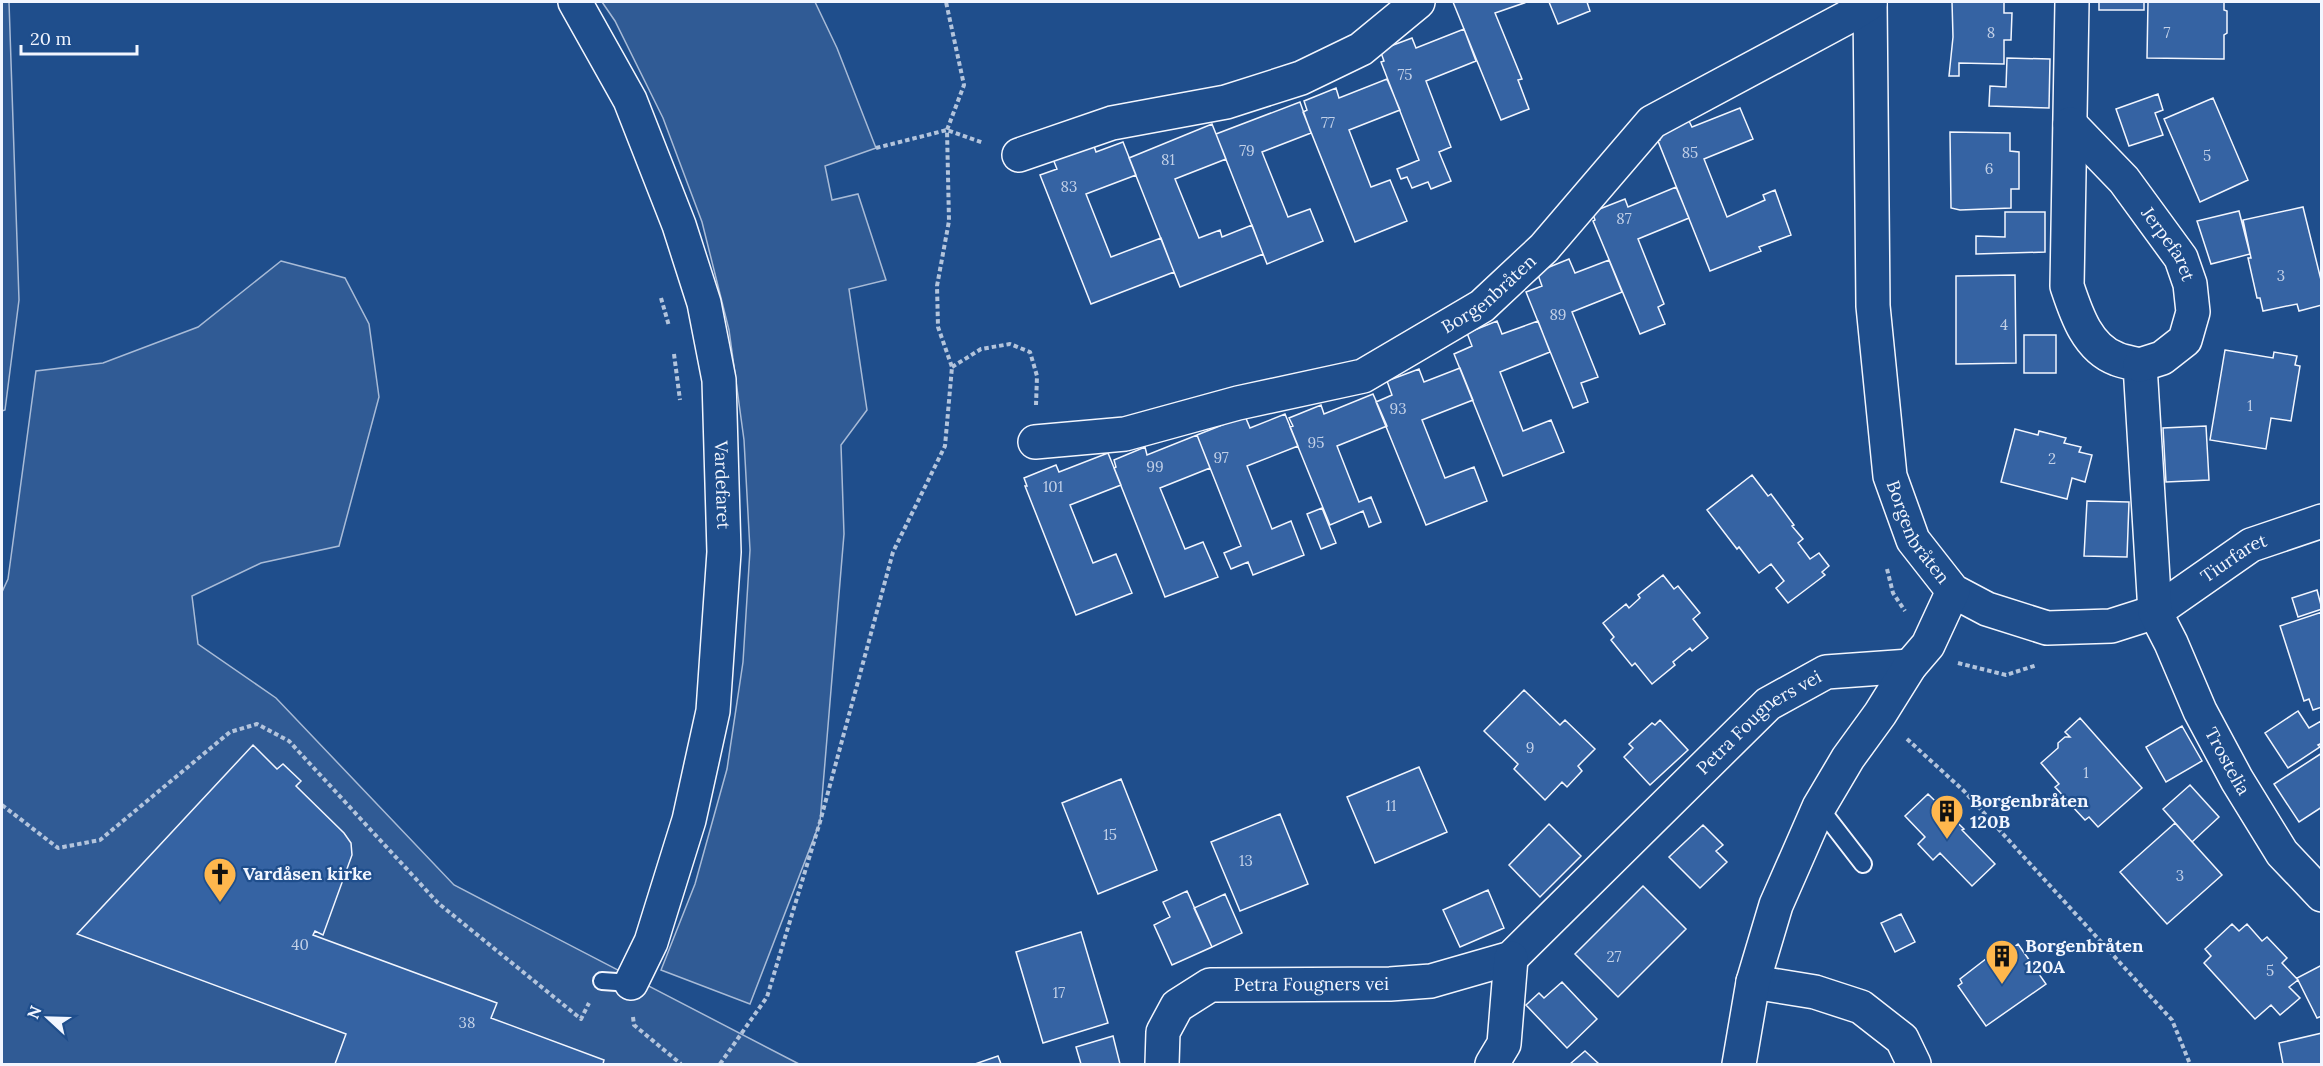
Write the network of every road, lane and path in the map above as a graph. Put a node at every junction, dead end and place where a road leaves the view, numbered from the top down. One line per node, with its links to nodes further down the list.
1 (575, 2): 27 (street, Vardefaret)
2 (946, 2): 7 (path)
3 (1418, 2): 9 (street)
4 (1870, 2): 16 (street, Borgenbråten); 18 (street, Borgenbråten)
5 (2072, 2): 6 (street)
6 (2070, 124): 13 (street); 13 (street, Jerpefaret)
7 (947, 130): 8 (path); 14 (path)
8 (876, 148)
9 (1019, 155)
10 (660, 295): 11 (path)
11 (671, 337)
12 (673, 349): 15 (path)
13 (2140, 365): 19 (street)
14 (952, 367): 16 (path); 30 (path)
15 (681, 408)
16 (1035, 442)
17 (2322, 521): 19 (street, Tiurfaret)
18 (1953, 591): 19 (street, Borgenbråten); 20 (street, Borgenbråten)
19 (2155, 612): 25 (street, Trostelia)
20 (1910, 666): 21 (street); 26 (street, Petra Fougners vei)
21 (1880, 714): 23 (street); 35 (path)
22 (2, 805): 27 (path)
23 (1819, 807): 24 (lane); 28 (street)
24 (1863, 864)
25 (2322, 895)
26 (1511, 958): 31 (street, Petra Fougners vei); 32 (street)
27 (616, 982): 29 (path)
28 (1753, 982): 33 (street); 34 (street)
29 (681, 1065)
30 (720, 1065)
31 (1162, 1065)
32 (1492, 1065)
33 (1739, 1065)
34 (1914, 1065)
35 (2190, 1065)

